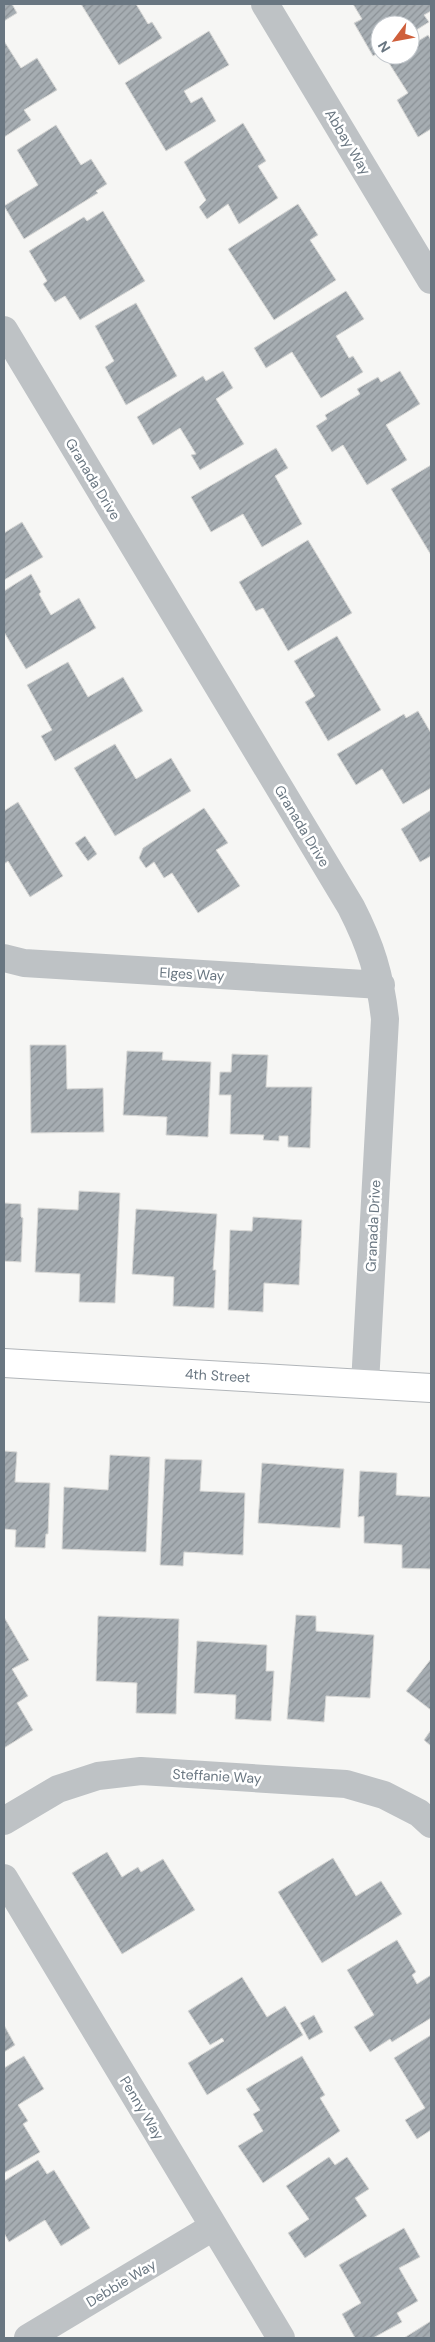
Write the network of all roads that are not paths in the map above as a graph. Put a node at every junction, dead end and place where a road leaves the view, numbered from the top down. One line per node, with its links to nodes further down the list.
1 (265, 4): 2 (street, Abbay Way)
2 (431, 280)
3 (4, 330): 5 (street, Granada Drive)
4 (4, 958): 5 (street, Elges Way)
5 (381, 985): 7 (street, Granada Drive)
6 (4, 1363): 7 (street, 4th Street)
7 (364, 1384): 8 (street, 4th Street)
8 (431, 1388)
9 (4, 1821): 10 (street, Steffanie Way)
10 (431, 1824)
11 (4, 1878): 12 (street, Penny Way)
12 (213, 2227): 13 (street, Debbie Way); 14 (street, Penny Way)
13 (28, 2338)
14 (280, 2338)

